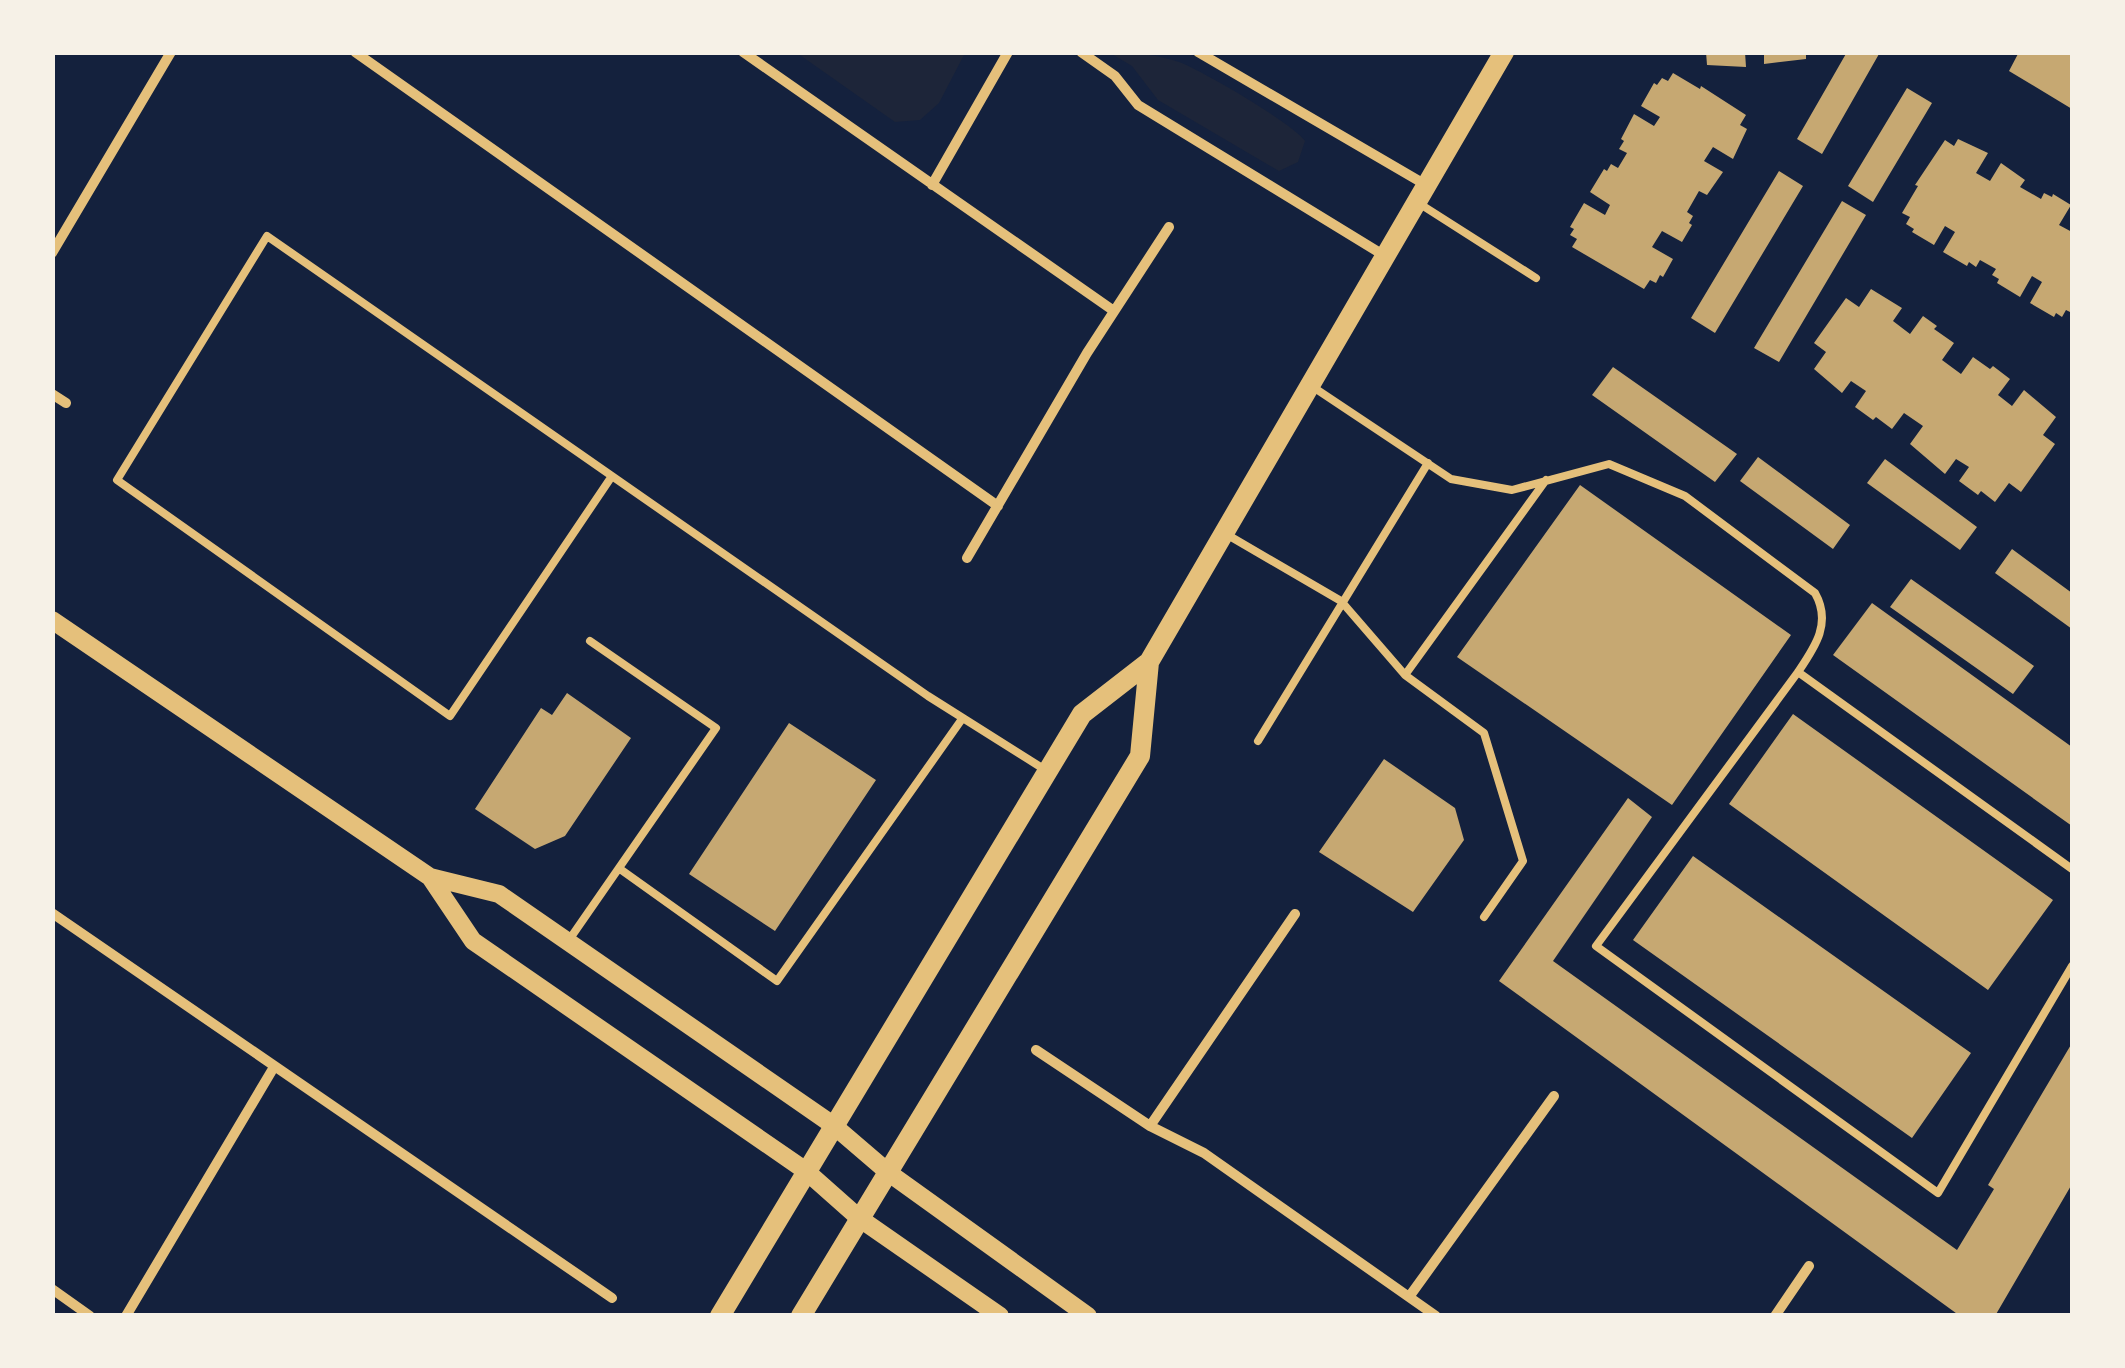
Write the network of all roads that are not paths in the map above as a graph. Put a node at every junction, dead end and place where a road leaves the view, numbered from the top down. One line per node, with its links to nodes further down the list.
1 (171, 52): 11 (street)
2 (356, 52): 21 (street)
3 (743, 52): 8 (street)
4 (1008, 52): 8 (street)
5 (1081, 52): 12 (street)
6 (1198, 52): 9 (street)
7 (1504, 52): 9 (main road)
8 (932, 184): 14 (street)
9 (1421, 193): 12 (main road); 13 (lane)
10 (1169, 227): 14 (street)
11 (52, 254)
12 (1384, 256): 15 (main road)
13 (1536, 278)
14 (1114, 311): 21 (street)
15 (1310, 384): 18 (lane); 22 (main road)
16 (52, 394): 17 (street)
17 (66, 404)
18 (1428, 463): 20 (lane); 24 (lane)
19 (612, 476): 19 (lane); 30 (lane)
20 (1548, 478): 28 (lane); 29 (lane)
21 (998, 506): 23 (street)
22 (1222, 532): 24 (lane); 27 (main road)
23 (968, 558)
24 (1340, 601): 29 (lane); 31 (lane)
25 (52, 620): 35 (street)
26 (590, 641): 33 (lane)
27 (1149, 662): 32 (main road); 47 (main road)
28 (1798, 672): 34 (lane); 40 (lane)
29 (1405, 675): 38 (lane)
30 (962, 719): 32 (lane); 33 (lane)
31 (1258, 741)
32 (1048, 772): 44 (main road)
33 (620, 868): 39 (lane)
34 (2072, 869)
35 (430, 877): 39 (street); 46 (street)
36 (52, 913): 42 (street)
37 (1295, 914): 45 (street)
38 (1484, 917)
39 (569, 941): 44 (street)
40 (2072, 966)
41 (1036, 1050): 45 (street)
42 (274, 1067): 52 (street); 54 (street)
43 (1554, 1096): 51 (street)
44 (834, 1125): 46 (main road); 47 (street)
45 (1150, 1126): 51 (street)
46 (806, 1172): 48 (street); 55 (main road)
47 (889, 1173): 48 (main road); 58 (street)
48 (859, 1218): 56 (main road); 57 (street)
49 (1809, 1266): 60 (street)
50 (52, 1289): 53 (street)
51 (1409, 1297): 59 (street)
52 (612, 1298)
53 (90, 1316)
54 (126, 1316)
55 (720, 1316)
56 (801, 1316)
57 (1000, 1316)
58 (1088, 1316)
59 (1436, 1316)
60 (1775, 1316)

